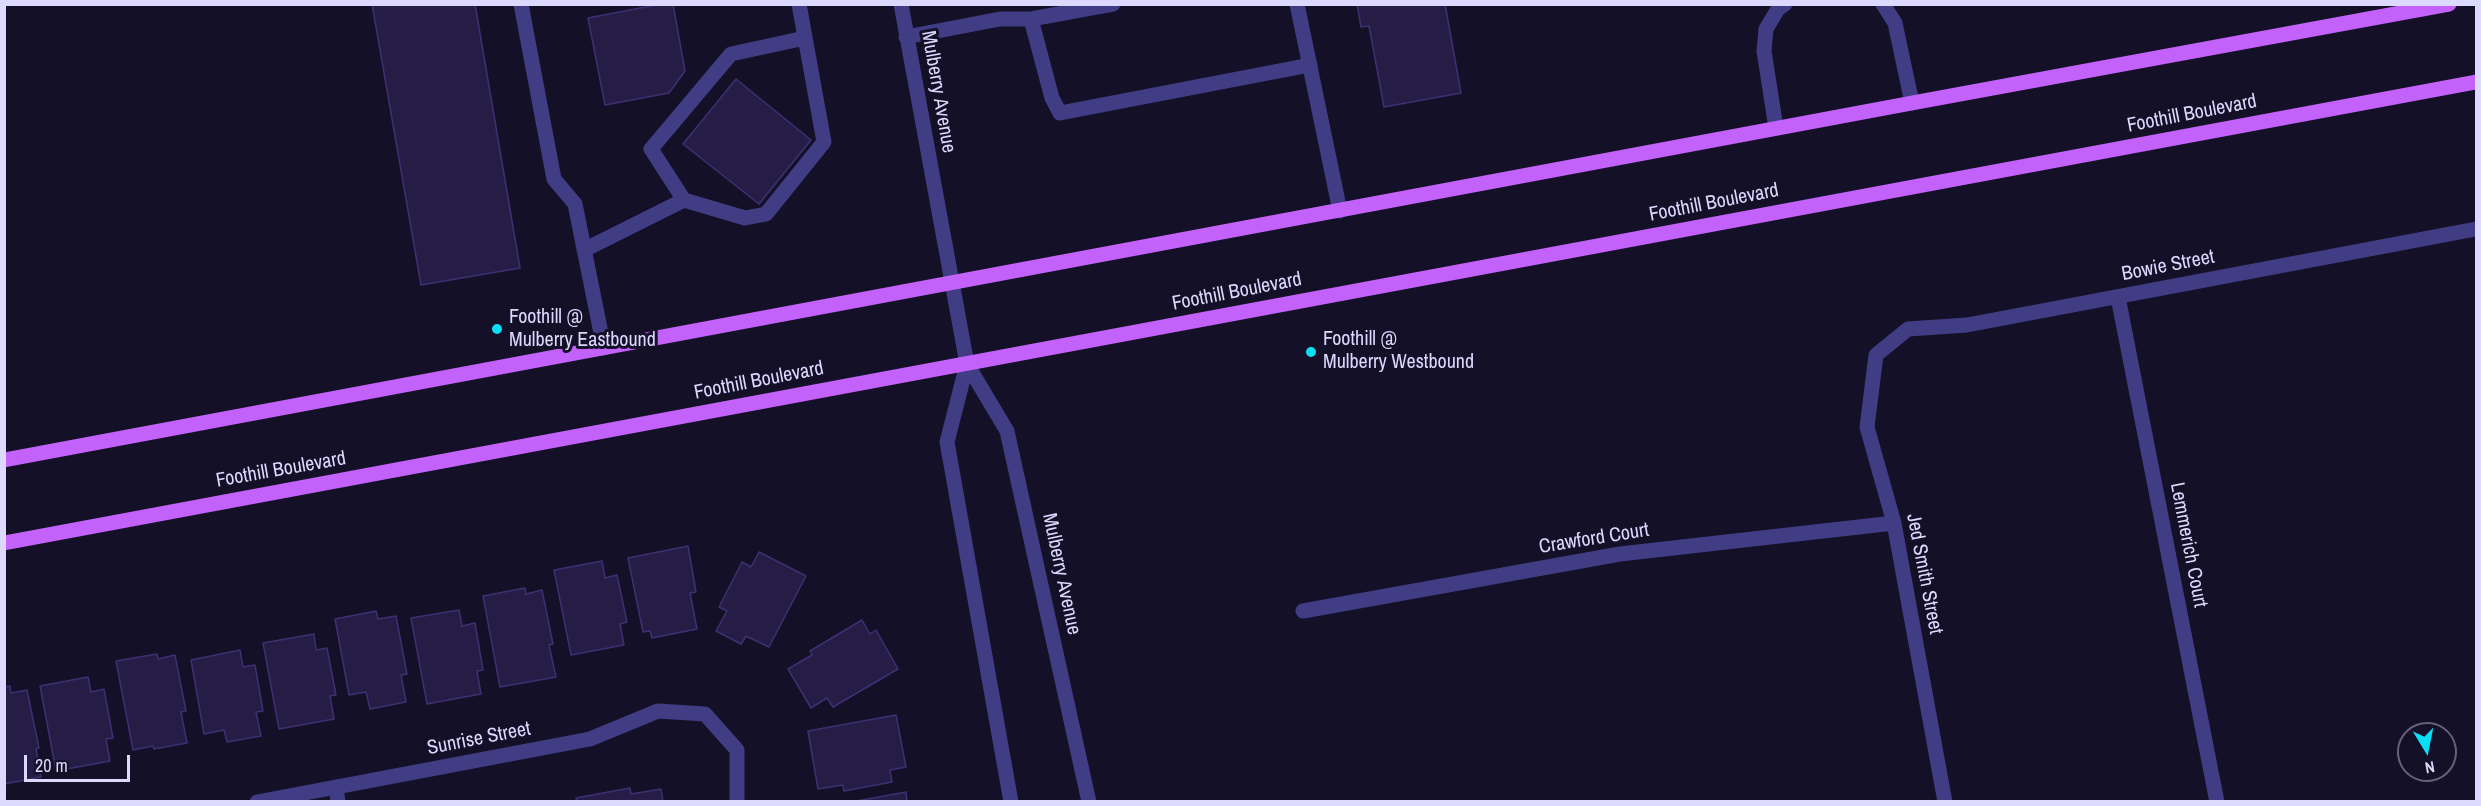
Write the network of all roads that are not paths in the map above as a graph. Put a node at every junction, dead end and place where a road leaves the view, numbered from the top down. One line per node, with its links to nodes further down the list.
1 (521, 4): 19 (street)
2 (799, 4): 11 (street)
3 (901, 4): 10 (street, Mulberry Avenue)
4 (1113, 4): 9 (street)
5 (1297, 4): 12 (street)
6 (1785, 4): 15 (street)
7 (1883, 4): 14 (street)
8 (2449, 4): 14 (main road)
9 (1031, 19): 10 (street); 12 (street)
10 (906, 37): 20 (street, Mulberry Avenue)
11 (805, 38): 16 (street); 16 (street)
12 (1310, 65): 17 (street)
13 (2476, 82): 24 (main road, Foothill Boulevard)
14 (1912, 103): 15 (main road)
15 (1776, 128): 17 (main road)
16 (684, 200): 19 (street)
17 (1340, 211): 20 (main road)
18 (2476, 229): 21 (street, Bowie Street)
19 (584, 250): 22 (street)
20 (950, 283): 22 (main road); 24 (street, Mulberry Avenue)
21 (2118, 297): 23 (street, Bowie Street); 35 (street, Lemmerich Court)
22 (604, 348): 25 (main road)
23 (1876, 355): 26 (street, Jed Smith Street)
24 (967, 364): 27 (main road, Foothill Boulevard); 32 (street, Mulberry Avenue); 33 (street, Mulberry Avenue)
25 (4, 460)
26 (1894, 523): 28 (street, Crawford Court); 34 (street, Jed Smith Street)
27 (4, 543)
28 (1303, 611)
29 (337, 794): 30 (street, Sunrise Street); 31 (street, Sunrise Street)
30 (257, 801)
31 (737, 801)
32 (1011, 801)
33 (1089, 801)
34 (1945, 801)
35 (2217, 801)

